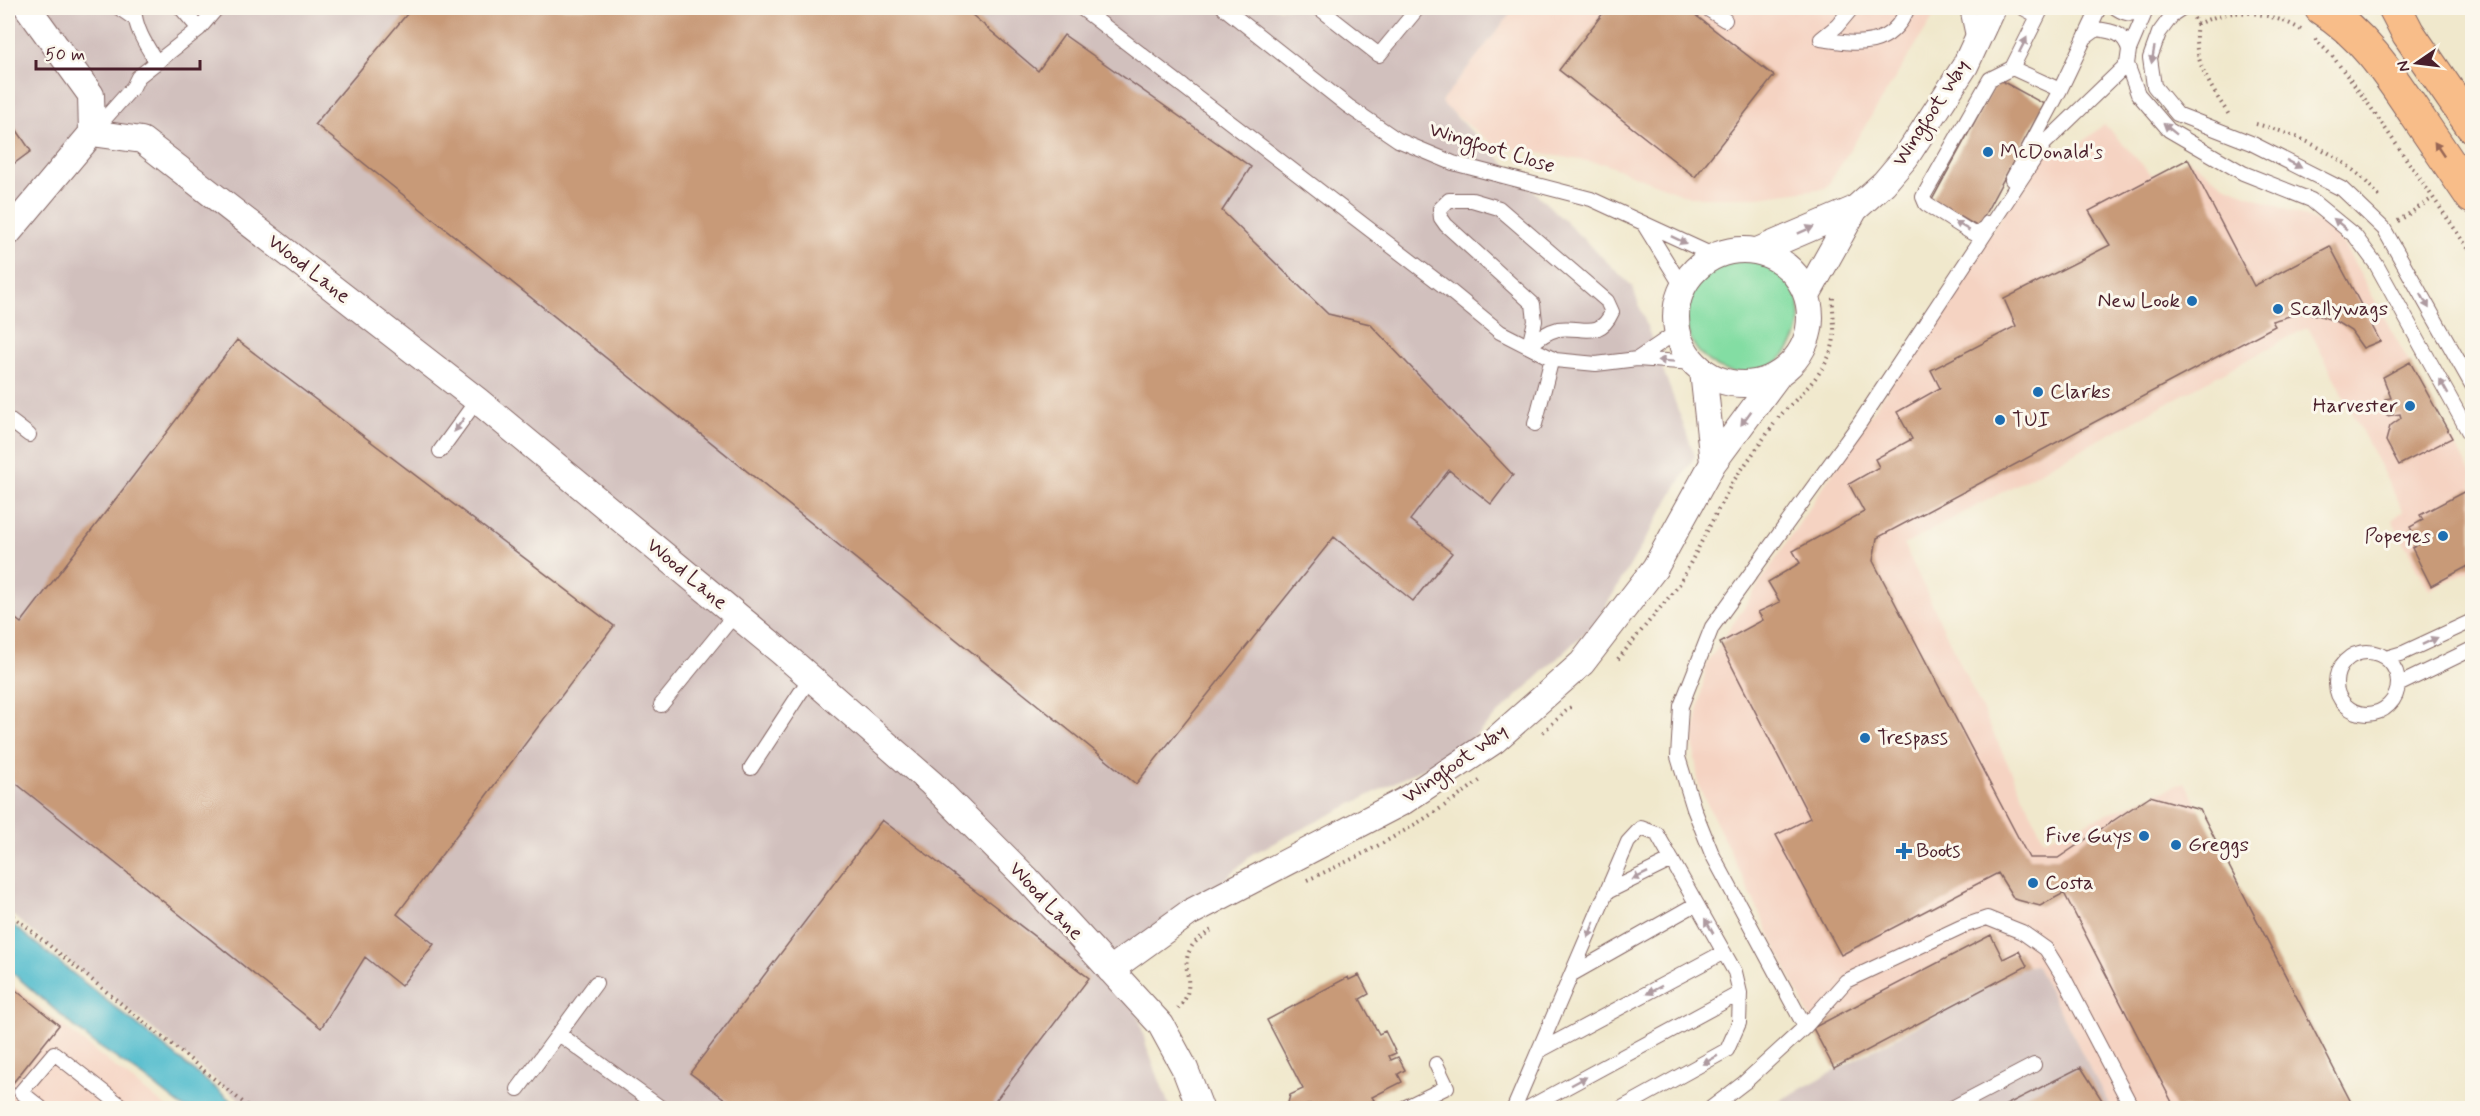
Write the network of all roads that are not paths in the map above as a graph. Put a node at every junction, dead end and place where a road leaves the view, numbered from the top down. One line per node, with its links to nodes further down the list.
1 (28, 8): 32 (street)
2 (119, 8): 22 (lane)
3 (181, 8): 24 (lane)
4 (217, 8): 24 (lane)
5 (1081, 8): 43 (lane)
6 (1224, 8): 35 (lane, Wingfoot Close)
7 (1319, 8): 8 (lane)
8 (1418, 8)
9 (1706, 8): 23 (lane)
10 (1852, 8): 11 (lane)
11 (1908, 8)
12 (1967, 8): 26 (lane)
13 (1992, 8): 26 (street, Wingfoot Way)
14 (2023, 8): 20 (lane)
15 (2100, 8): 25 (lane)
16 (2116, 8): 17 (lane)
17 (2147, 8): 27 (lane)
18 (2321, 8): 33 (main road, one-way to 18)
19 (2395, 8): 31 (main road)
20 (2040, 12): 29 (lane, one-way to 20)
21 (2188, 12): 48 (lane, one-way to 48)
22 (134, 13): 28 (lane)
23 (1725, 20)
24 (199, 29): 28 (lane)
25 (2085, 37): 27 (lane); 30 (lane)
26 (1975, 43): 34 (street, Wingfoot Way)
27 (2128, 57): 53 (lane, one-way to 27); 72 (lane)
28 (156, 63): 32 (lane)
29 (2012, 68): 30 (lane); 30 (lane, one-way to 29)
30 (2060, 90)
31 (2472, 126)
32 (92, 134): 36 (street); 49 (street, Wood Lane)
33 (2472, 197)
34 (1855, 208): 37 (street, Wingfoot Way, one-way to 34); 40 (street, Wingfoot Way)
35 (1644, 223): 38 (lane, Wingfoot Close, one-way to 38); 39 (lane)
36 (8, 233)
37 (1757, 251): 38 (street); 40 (street)
38 (1715, 256): 39 (street)
39 (1683, 288): 42 (street)
40 (1807, 295): 47 (street)
41 (1539, 331): 41 (lane); 43 (lane)
42 (1678, 331): 45 (lane); 46 (street)
43 (1529, 346): 44 (lane)
44 (1552, 358): 45 (lane); 51 (lane)
45 (1637, 359): 46 (lane, one-way to 45)
46 (1699, 367): 47 (street); 55 (street)
47 (1779, 374): 55 (street, Wingfoot Way, one-way to 55)
48 (2472, 385)
49 (477, 400): 54 (lane, one-way to 54); 56 (street, Wood Lane)
50 (8, 418): 52 (lane)
51 (1535, 424)
52 (28, 435)
53 (2472, 438)
54 (440, 451)
55 (1713, 463): 68 (street, Wingfoot Way)
56 (735, 614): 60 (street, Wood Lane); 62 (lane)
57 (2472, 621): 59 (lane, one-way to 57)
58 (2472, 649): 61 (lane)
59 (2386, 658): 61 (lane); 61 (lane)
60 (810, 678): 63 (lane); 68 (street, Wood Lane)
61 (2398, 685)
62 (661, 705)
63 (751, 768)
64 (1672, 860): 65 (lane, one-way to 65); 65 (lane); 66 (lane)
65 (1607, 892): 69 (lane, one-way to 69)
66 (1696, 904): 67 (lane, one-way to 66); 69 (lane)
67 (1724, 952): 71 (lane); 74 (lane, one-way to 74)
68 (1110, 970): 81 (street, Wood Lane)
69 (1574, 973): 74 (lane)
70 (596, 983): 73 (lane)
71 (1740, 993): 84 (lane, one-way to 71); 85 (lane, one-way to 85)
72 (1805, 1027): 86 (lane); 88 (lane)
73 (558, 1034): 77 (lane); 80 (lane)
74 (1539, 1051): 83 (lane)
75 (1436, 1064): 82 (lane)
76 (2034, 1065): 87 (lane)
77 (518, 1089)
78 (41, 1108): 79 (lane)
79 (124, 1108)
80 (661, 1108)
81 (1200, 1108)
82 (1404, 1108)
83 (1514, 1108)
84 (1528, 1108)
85 (1622, 1108)
86 (1711, 1108)
87 (1952, 1108)
88 (2132, 1108)

